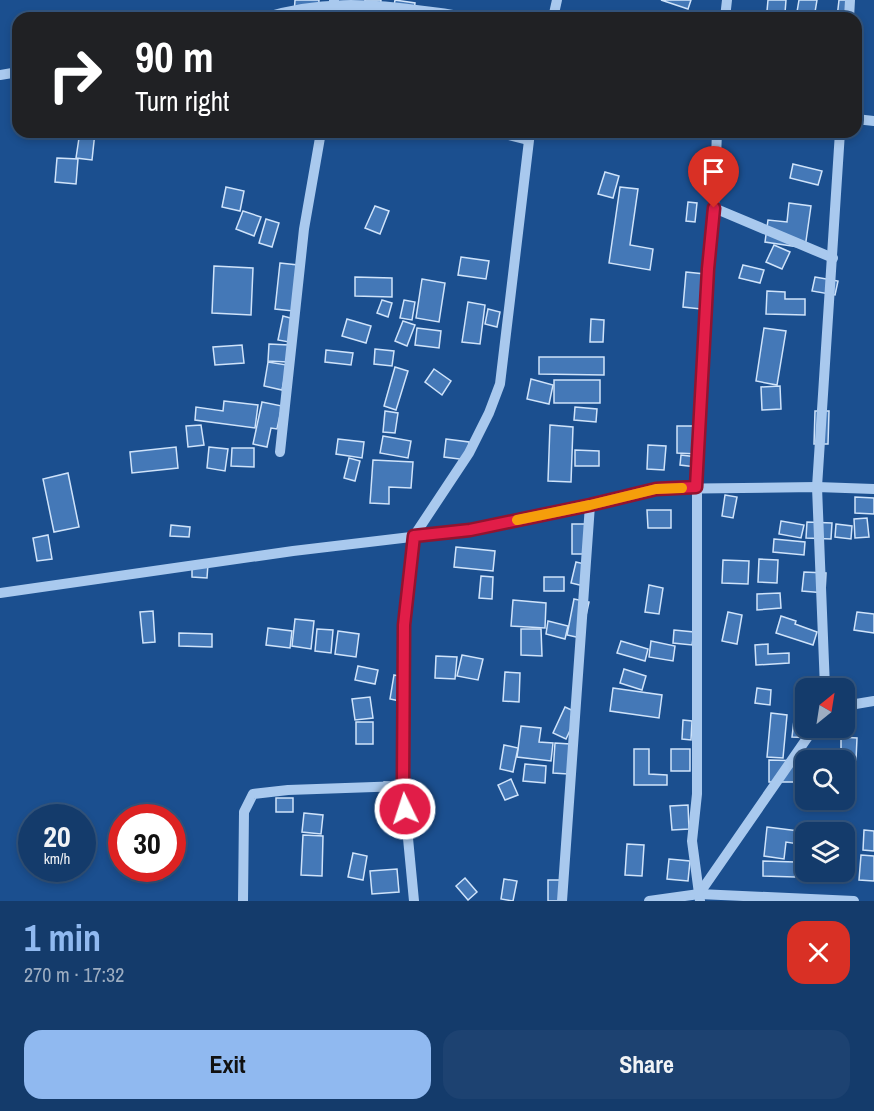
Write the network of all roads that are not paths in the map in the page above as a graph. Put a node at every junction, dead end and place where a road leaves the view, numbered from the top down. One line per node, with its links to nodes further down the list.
1 (334, 2): 2 (street); 3 (street)
2 (285, 12)
3 (426, 12)
4 (320, 138): 10 (street)
5 (529, 138): 15 (street)
6 (717, 138): 8 (street)
7 (840, 138): 9 (street)
8 (714, 208): 9 (street); 11 (street)
9 (833, 258): 12 (street)
10 (280, 452)
11 (696, 487): 12 (street); 14 (street); 22 (street)
12 (818, 487): 13 (street); 17 (street)
13 (874, 489)
14 (590, 505): 15 (street); 25 (street)
15 (414, 536): 16 (street); 21 (street)
16 (0, 593)
17 (825, 678)
18 (874, 701): 19 (street)
19 (855, 704)
20 (807, 738): 22 (street)
21 (403, 786): 23 (street); 24 (street)
22 (699, 898): 26 (street); 27 (street)
23 (243, 901)
24 (414, 901)
25 (562, 901)
26 (649, 901)
27 (854, 901)

